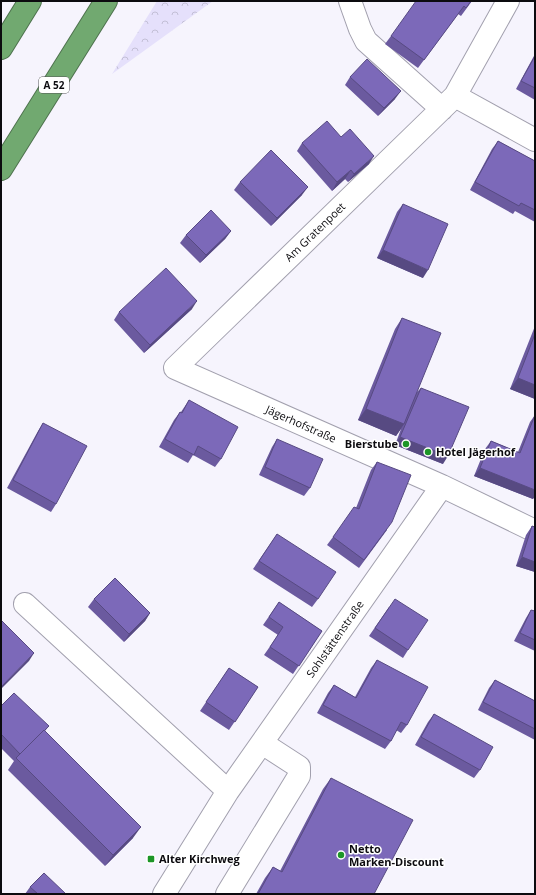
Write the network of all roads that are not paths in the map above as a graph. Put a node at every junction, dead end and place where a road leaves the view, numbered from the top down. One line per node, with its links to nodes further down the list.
1 (30, 1): 5 (highway)
2 (106, 1): 8 (highway, A 52)
3 (350, 1): 6 (street)
4 (507, 1): 6 (street, Am Gratenpoet)
5 (1, 48)
6 (449, 103): 7 (street); 9 (street, Am Gratenpoet)
7 (535, 140)
8 (1, 169)
9 (175, 368): 10 (street, Jägerhofstraße)
10 (442, 486): 11 (street, Jägerhofstraße); 13 (street, Sohlstättenstraße)
11 (535, 531)
12 (25, 604): 14 (street)
13 (262, 743): 14 (street, Sohlstättenstraße); 16 (street)
14 (228, 791): 15 (street, Sohlstättenstraße)
15 (167, 893)
16 (227, 894)

